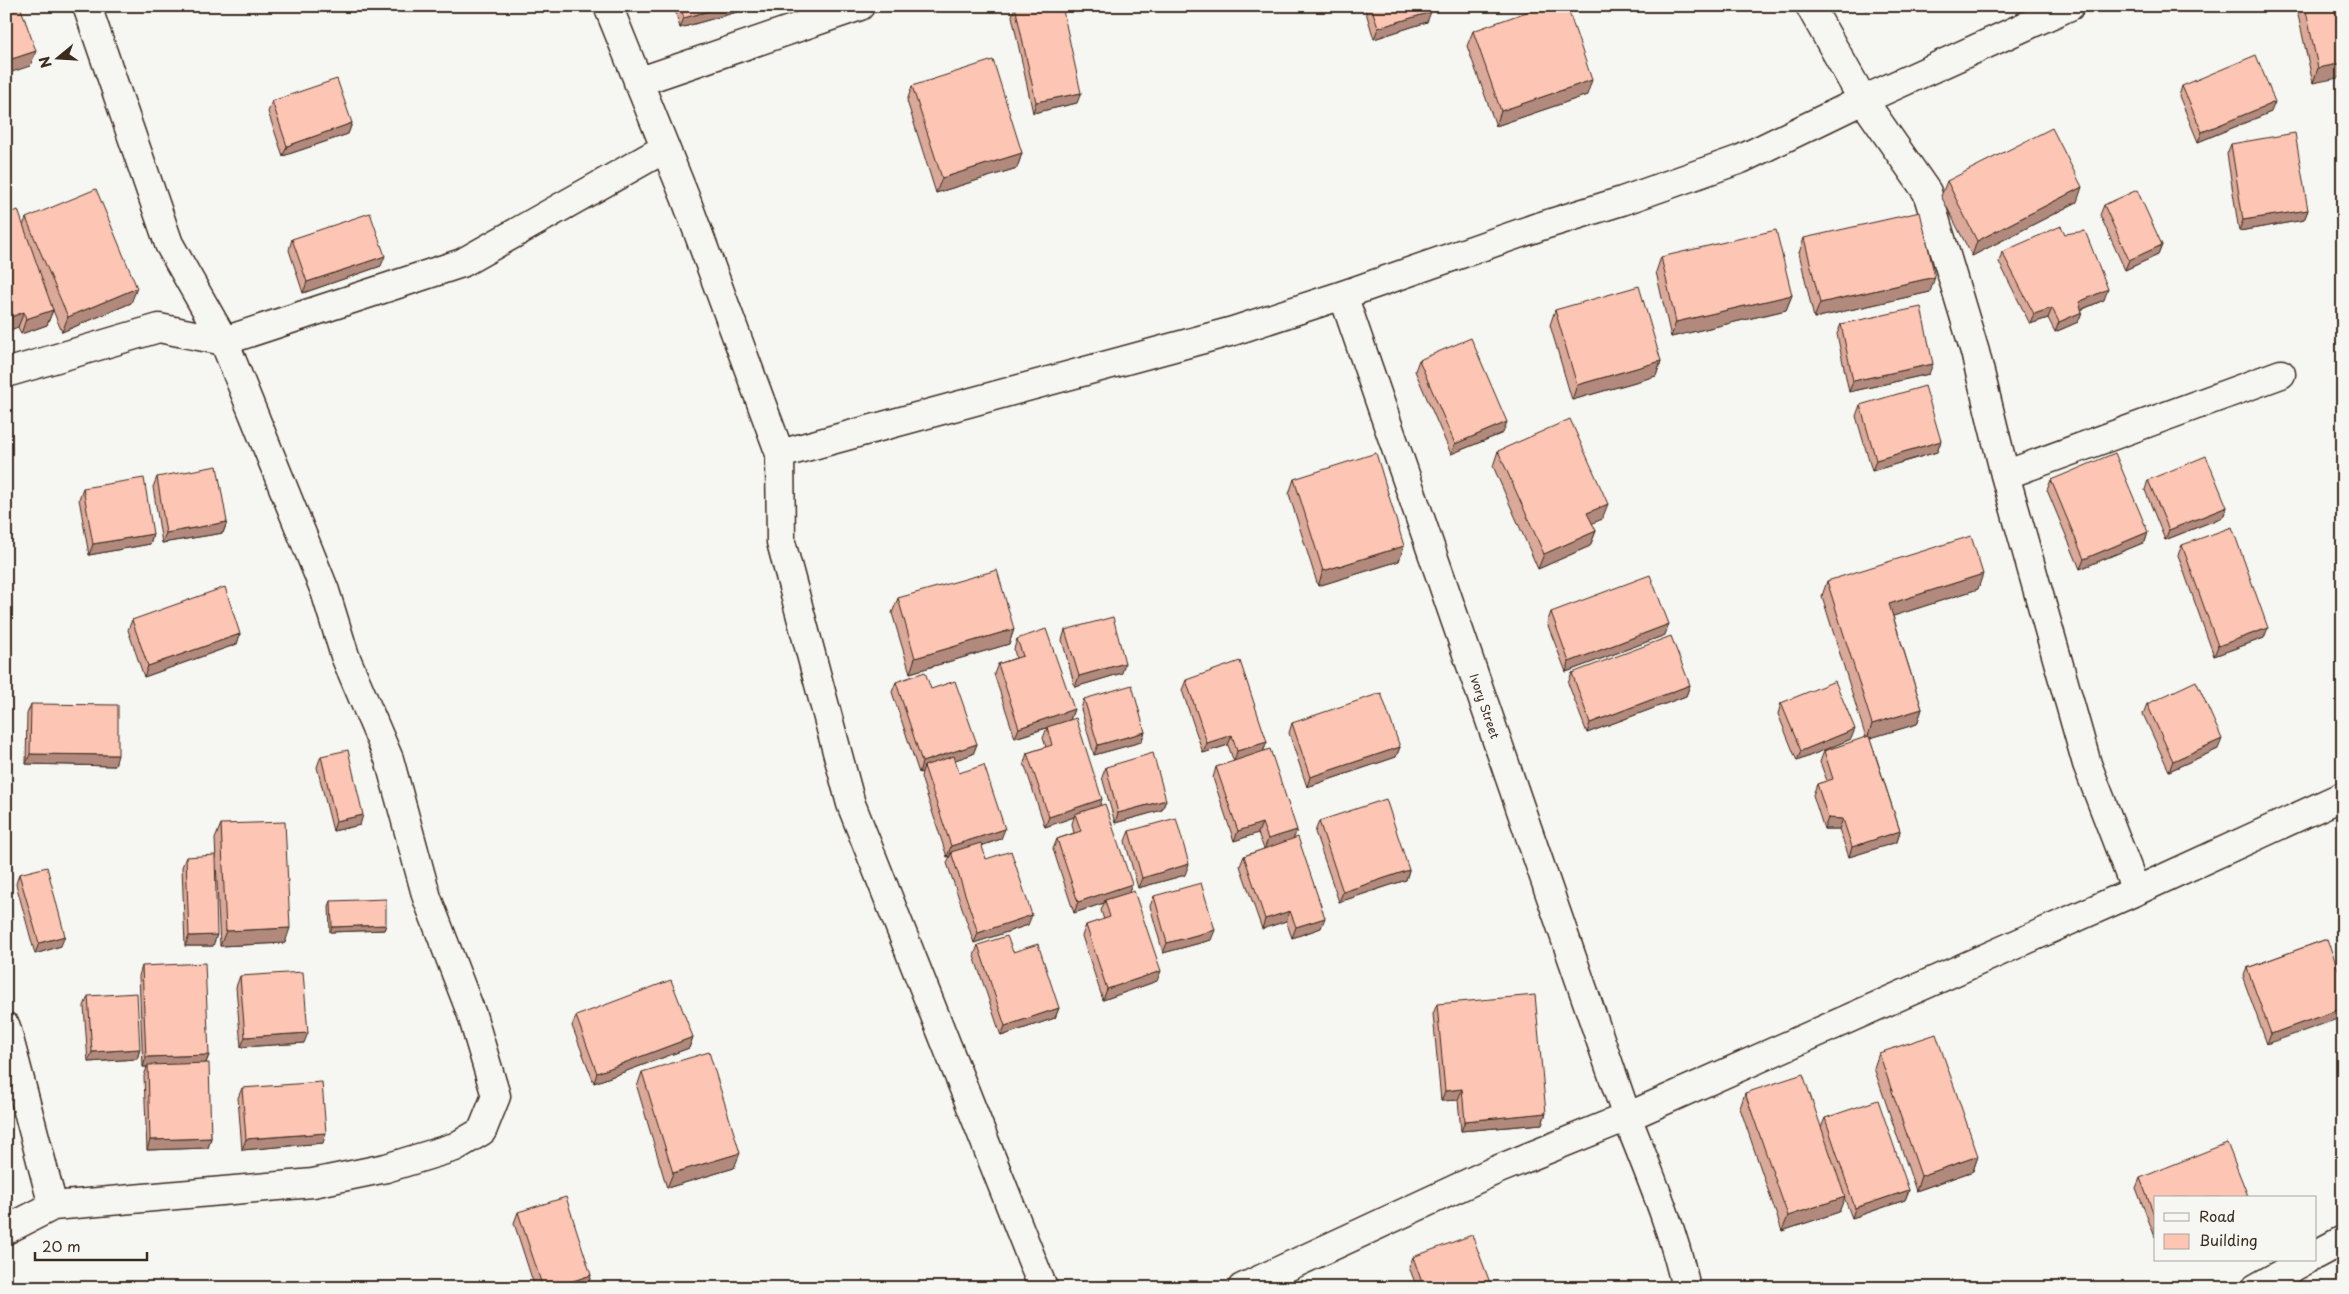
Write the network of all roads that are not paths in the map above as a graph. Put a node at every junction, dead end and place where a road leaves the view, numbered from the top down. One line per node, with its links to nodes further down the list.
1 (87, 6): 10 (street)
2 (608, 6): 6 (street)
3 (860, 6): 6 (street)
4 (1810, 6): 7 (street)
5 (2070, 6): 7 (street)
6 (638, 82): 8 (street)
7 (1863, 100): 9 (street); 14 (street)
8 (664, 148): 10 (street); 13 (street)
9 (1344, 295): 13 (street); 18 (street, Ivory Street)
10 (224, 341): 11 (street); 19 (street)
11 (6, 374)
12 (2281, 374): 14 (street)
13 (780, 454): 24 (street)
14 (2005, 475): 16 (street)
15 (2343, 796): 16 (street)
16 (2136, 891): 18 (street)
17 (6, 1027): 19 (street)
18 (1628, 1117): 25 (street); 26 (street, Ivory Street)
19 (53, 1206): 20 (street)
20 (6, 1230)
21 (2343, 1240): 22 (street)
22 (2316, 1254)
23 (2302, 1262): 27 (street)
24 (1043, 1288)
25 (1242, 1288)
26 (1686, 1288)
27 (2256, 1288)

